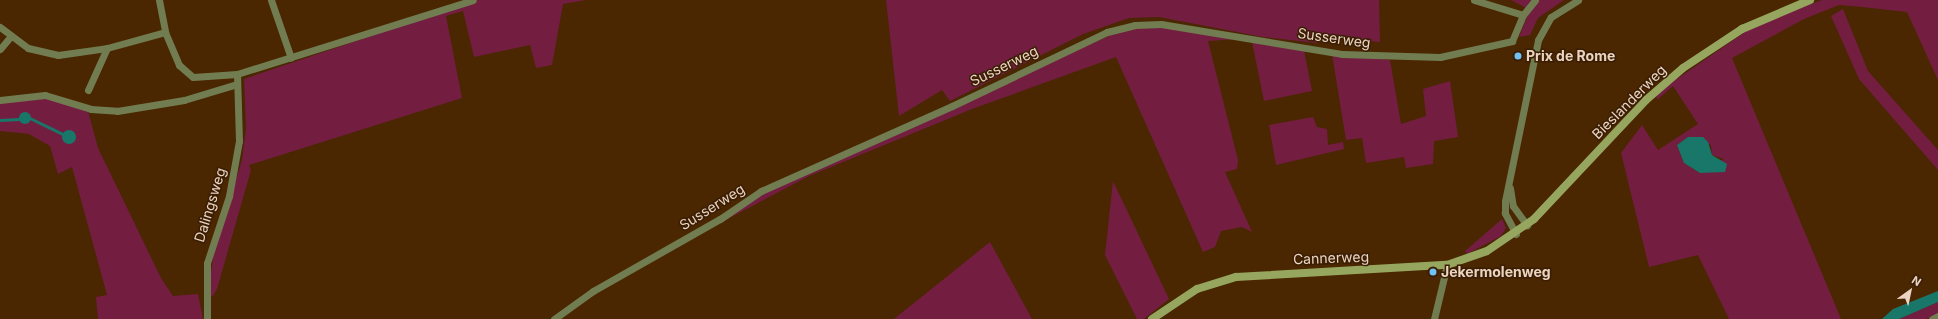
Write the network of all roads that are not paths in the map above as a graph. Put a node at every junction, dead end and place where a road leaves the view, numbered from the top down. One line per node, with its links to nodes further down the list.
1 (159, 0): 10 (street)
2 (271, 0): 14 (street)
3 (473, 0): 14 (street)
4 (1474, 0): 8 (street)
5 (1535, 0): 8 (street)
6 (1578, 0): 19 (street)
7 (1810, 0): 20 (main road, Bieslanderweg)
8 (1523, 15): 25 (street, Susserweg)
9 (0, 27): 11 (street)
10 (165, 32): 12 (street); 15 (street)
11 (10, 37): 12 (street); 13 (street)
12 (107, 48): 17 (street)
13 (0, 49)
14 (291, 58): 15 (street)
15 (237, 74): 16 (street, Dalingsweg)
16 (237, 84): 18 (street); 24 (street, Dalingsweg)
17 (88, 90)
18 (0, 100)
19 (1510, 187): 20 (street); 21 (street)
20 (1528, 225): 21 (main road, Cannerweg)
21 (1516, 234): 22 (main road, Cannerweg)
22 (1447, 264): 26 (main road, Cannerweg); 27 (street)
23 (1938, 316): 28 (street)
24 (207, 319)
25 (554, 319)
26 (1152, 319)
27 (1434, 319)
28 (1932, 319)

